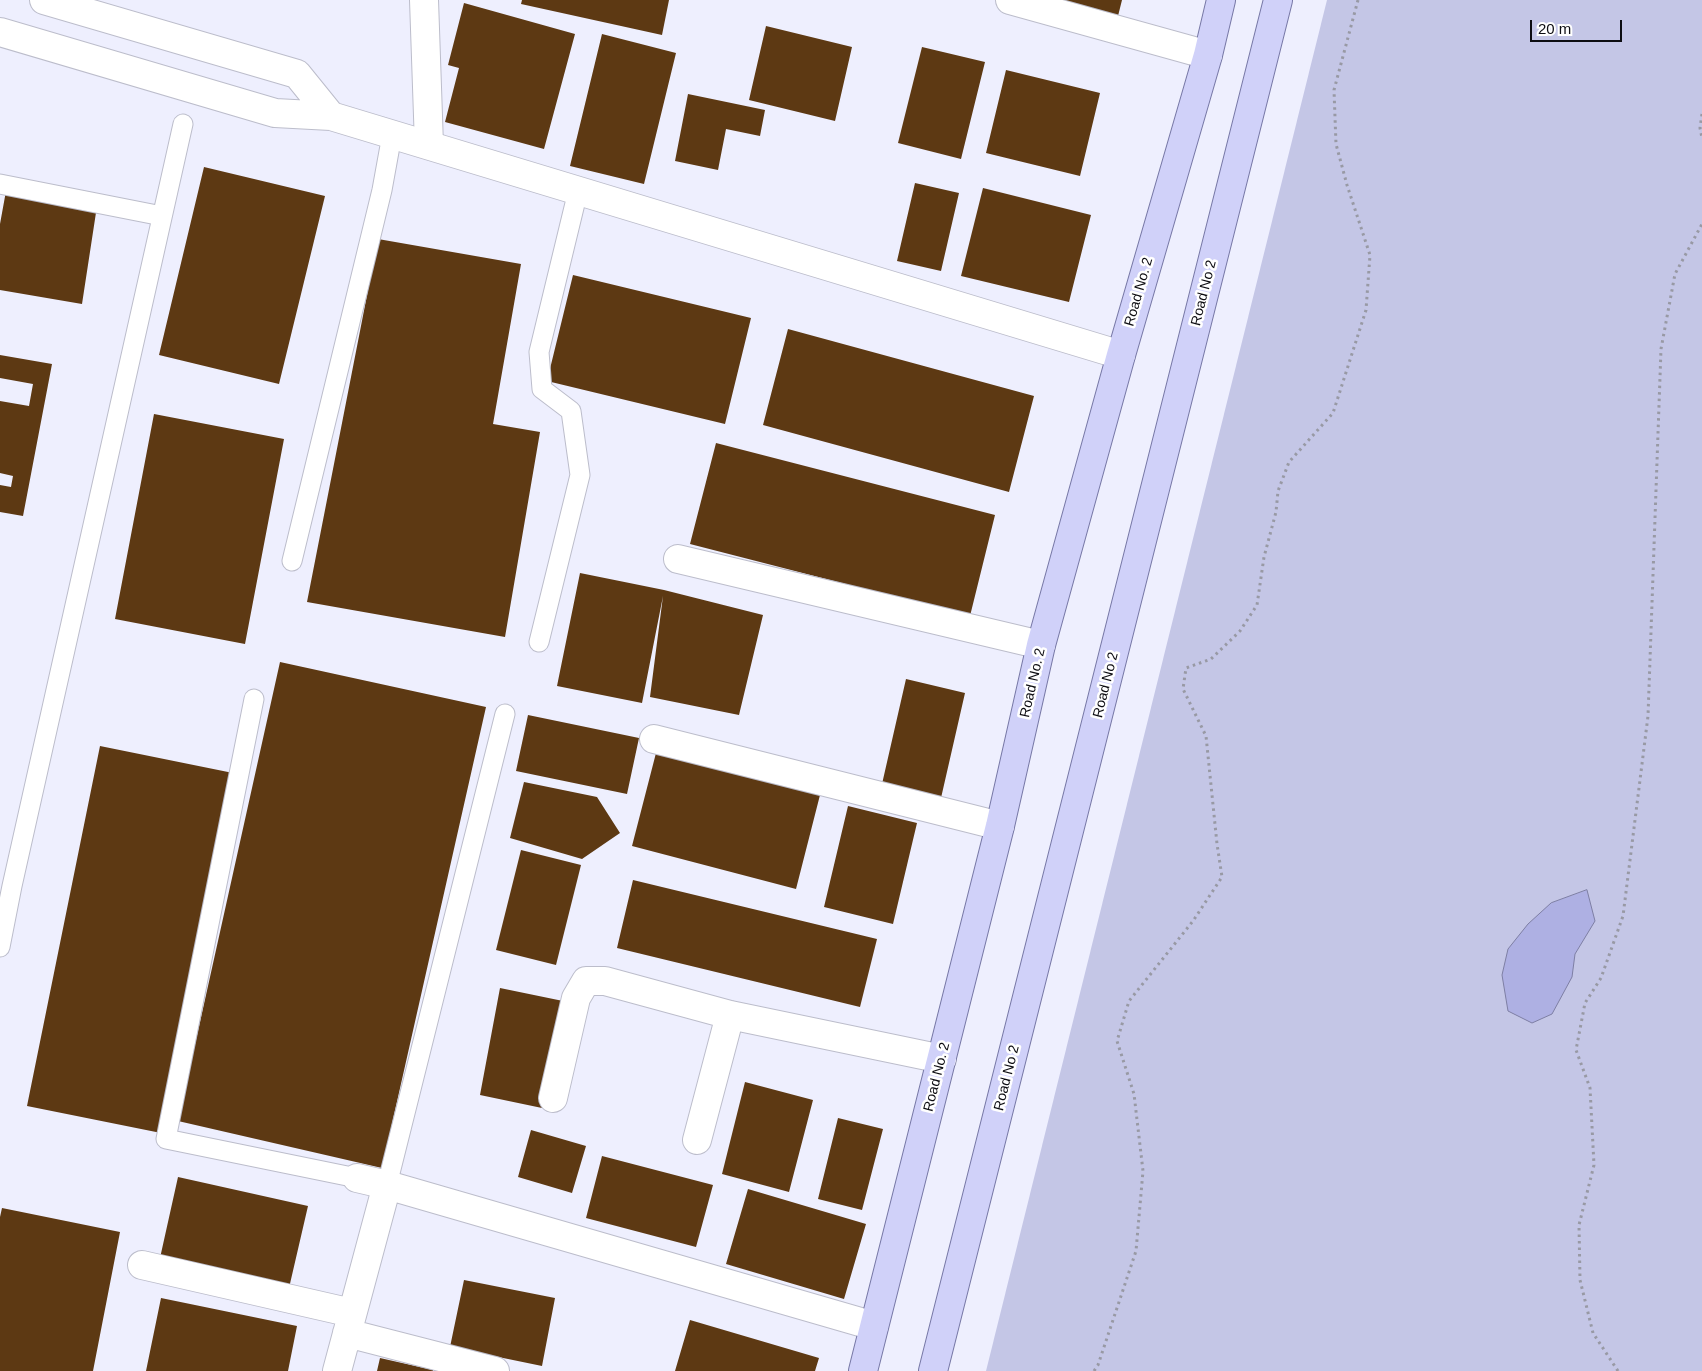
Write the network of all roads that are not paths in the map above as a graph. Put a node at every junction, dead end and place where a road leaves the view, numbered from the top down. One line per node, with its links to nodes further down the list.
1 (44, 0): 8 (street)
2 (424, 0): 11 (street)
3 (1010, 0): 7 (street)
4 (1221, 0): 7 (main road, Road No. 2)
5 (1278, 0): 37 (main road, Road No 2)
6 (0, 32): 8 (street)
7 (1208, 55): 15 (main road, Road No. 2)
8 (331, 116): 10 (street)
9 (183, 124): 14 (lane)
10 (392, 135): 11 (street); 17 (lane)
11 (429, 145): 13 (street)
12 (0, 184): 14 (lane)
13 (578, 190): 15 (street); 18 (lane)
14 (162, 216): 24 (lane)
15 (1121, 354): 19 (main road, Road No. 2)
16 (678, 559): 19 (street)
17 (292, 561)
18 (539, 642)
19 (1041, 645): 23 (main road, Road No. 2)
20 (254, 698): 29 (lane)
21 (505, 714): 30 (lane)
22 (654, 740): 23 (street)
23 (1000, 826): 26 (main road, Road No. 2)
24 (0, 947)
25 (730, 1015): 26 (street); 27 (street); 28 (street)
26 (942, 1059): 33 (main road, Road No. 2)
27 (553, 1098)
28 (697, 1140)
29 (356, 1178): 30 (street)
30 (387, 1185): 32 (street); 33 (street)
31 (142, 1265): 32 (street)
32 (350, 1323): 34 (street); 35 (street)
33 (874, 1326): 36 (main road, Road No. 2)
34 (337, 1371)
35 (495, 1371)
36 (863, 1371)
37 (933, 1371)

